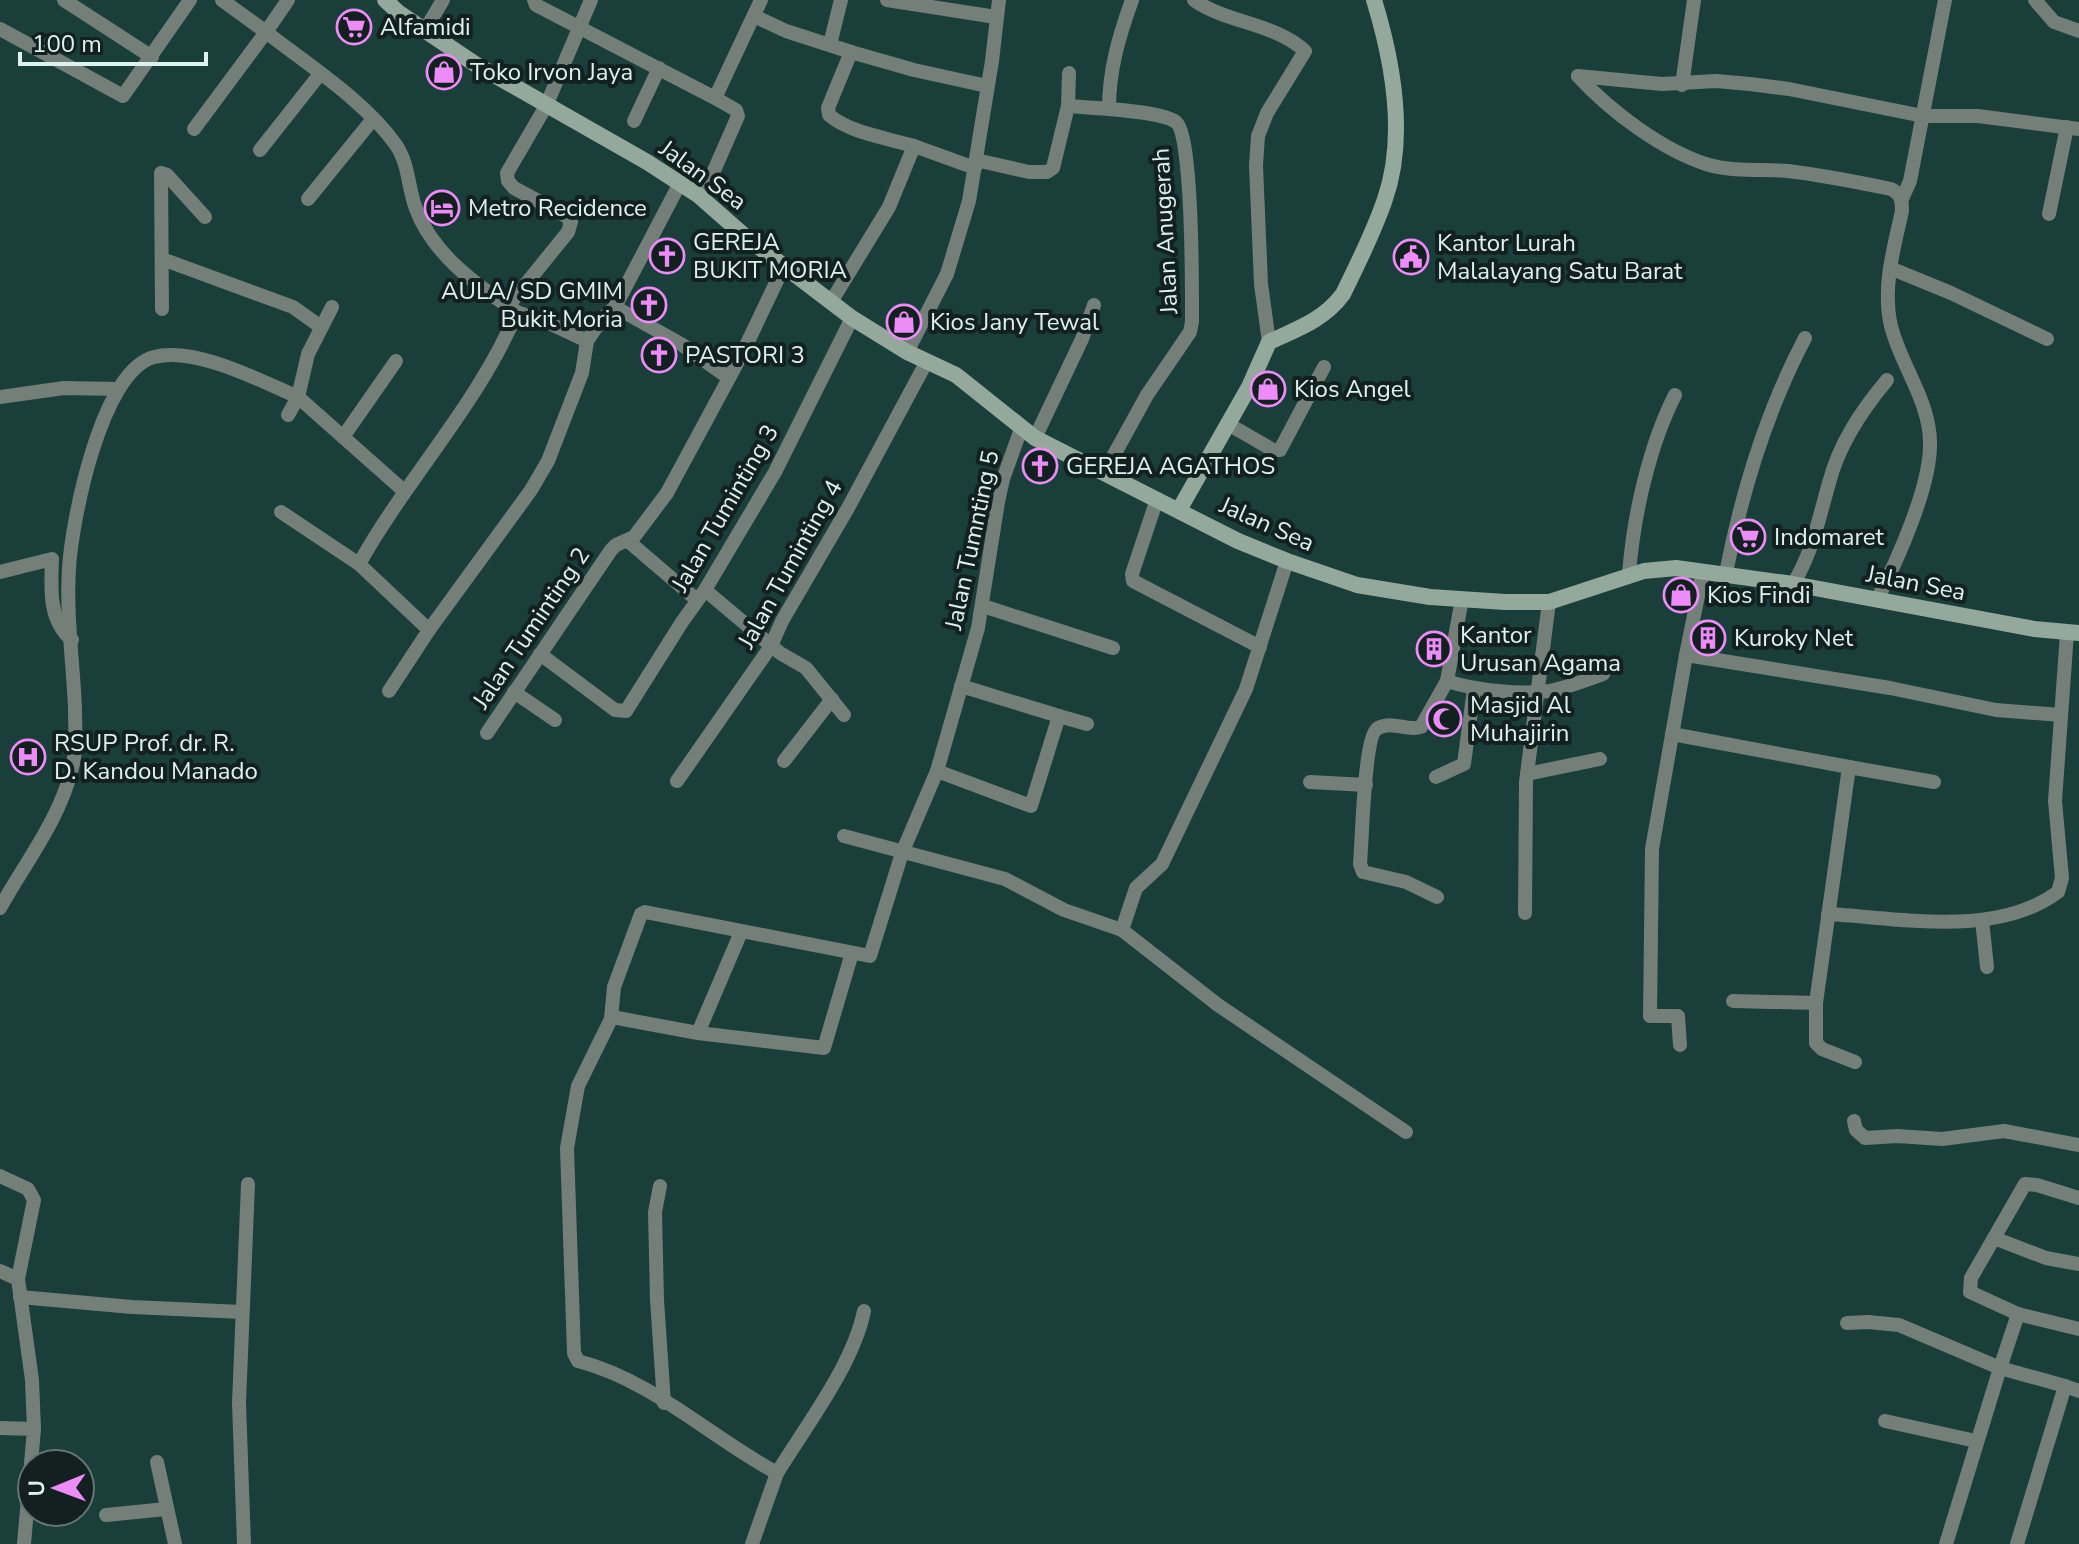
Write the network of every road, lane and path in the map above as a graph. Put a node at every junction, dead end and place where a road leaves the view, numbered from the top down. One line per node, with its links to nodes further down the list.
1 (64, 0): 28 (street)
2 (190, 0): 28 (street)
3 (222, 0): 25 (street)
4 (288, 0): 25 (street)
5 (385, 0): 23 (main road, Jalan Sea)
6 (443, 0): 23 (street)
7 (534, 0): 21 (street)
8 (591, 0): 21 (street)
9 (761, 0): 19 (street)
10 (841, 0): 26 (street)
11 (887, 0): 20 (street)
12 (999, 0): 20 (street)
13 (1132, 0): 37 (street)
14 (1194, 0): 66 (street)
15 (1374, 0): 66 (main road)
16 (1694, 0): 32 (street)
17 (1945, 0): 38 (street)
18 (2035, 0): 24 (street)
19 (754, 16): 26 (street); 34 (street)
20 (996, 17): 33 (street)
21 (578, 28): 29 (street); 35 (street)
22 (0, 29): 28 (street)
23 (425, 30): 35 (main road, Jalan Sea)
24 (2079, 31)
25 (266, 32): 31 (street); 42 (street)
26 (830, 44): 27 (street)
27 (851, 52): 33 (street); 43 (street)
28 (152, 57)
29 (659, 68): 34 (street); 40 (street)
30 (1069, 73): 36 (street)
31 (320, 74): 39 (street); 44 (street)
32 (1682, 85): 38 (street); 49 (street)
33 (987, 86): 45 (street)
34 (715, 98): 47 (street)
35 (546, 106): 46 (main road, Jalan Sea); 60 (street)
36 (1068, 106): 37 (street, Jalan Anugerah); 45 (street)
37 (1109, 108): 81 (street, Jalan Anugerah)
38 (1923, 116): 41 (street); 49 (street)
39 (373, 119): 48 (street); 60 (street)
40 (634, 121)
41 (2073, 128): 50 (street)
42 (194, 129)
43 (914, 146): 45 (street); 55 (street)
44 (260, 150)
45 (976, 164): 67 (street)
46 (680, 183): 47 (main road, Jalan Sea); 58 (street)
47 (702, 198): 53 (main road, Jalan Sea)
48 (308, 199)
49 (1902, 199): 54 (street)
50 (2049, 214)
51 (205, 217): 52 (street)
52 (162, 259): 59 (street); 62 (street)
53 (784, 266): 55 (main road, Jalan Sea); 71 (street, Jalan Tuminting 2)
54 (1890, 268): 64 (street); 96 (street)
55 (831, 302): 61 (main road, Jalan Sea)
56 (1094, 305): 79 (street, Jalan Tumnting 5)
57 (332, 307): 62 (street)
58 (615, 307): 65 (street); 71 (street)
59 (162, 309)
60 (512, 309): 65 (street); 82 (street)
61 (852, 318): 67 (main road, Jalan Sea); 94 (street, Jalan Tuminting 3)
62 (321, 327): 76 (street)
63 (1805, 338): 91 (street)
64 (2047, 339)
65 (587, 341): 99 (street)
66 (1269, 342): 78 (main road)
67 (907, 352): 69 (main road, Jalan Sea)
68 (396, 361): 80 (street)
69 (927, 361): 79 (main road, Jalan Sea); 102 (street, Jalan Tuminting 4)
70 (1324, 367): 78 (street)
71 (729, 378): 86 (street, Jalan Tuminting 2)
72 (1887, 380): 93 (street)
73 (118, 389): 75 (street); 76 (street); 101 (street)
74 (1675, 395): 92 (street)
75 (0, 397)
76 (298, 397): 77 (street); 80 (street)
77 (288, 415)
78 (1228, 424): 84 (main road)
79 (1028, 434): 81 (main road, Jalan Sea); 98 (street, Jalan Tumnting 5)
80 (343, 437): 82 (street)
81 (1104, 473): 83 (main road, Jalan Sea)
82 (404, 491): 88 (street)
83 (1157, 499): 84 (main road, Jalan Sea); 103 (street)
84 (1179, 510): 87 (main road, Jalan Sea)
85 (281, 512): 88 (street)
86 (628, 541): 94 (street); 105 (street, Jalan Tuminting 2)
87 (1287, 561): 95 (main road, Jalan Sea); 103 (street)
88 (359, 564): 99 (street)
89 (1703, 571): 91 (main road, Jalan Sea); 92 (main road, Jalan Sea); 106 (street)
90 (0, 572): 101 (street)
91 (1726, 573): 93 (main road, Jalan Sea)
92 (1629, 575): 97 (main road, Jalan Sea)
93 (1793, 584): 96 (main road, Jalan Sea)
94 (701, 595): 102 (street); 105 (street, Jalan Tuminting 3)
95 (1462, 599): 97 (main road, Jalan Sea); 108 (street)
96 (1877, 600): 100 (main road, Jalan Sea)
97 (1549, 602): 113 (street)
98 (983, 606): 104 (street); 109 (street, Jalan Tumnting 5)
99 (429, 630): 111 (street)
100 (2073, 633): 116 (street)
101 (72, 640): 135 (street)
102 (771, 646): 114 (street); 128 (street, Jalan Tuminting 4)
103 (1260, 647): 139 (street)
104 (1113, 648)
105 (540, 654): 112 (street, Jalan Tuminting 2)
106 (1686, 655): 116 (street); 121 (street)
107 (1603, 674): 113 (street)
108 (1447, 681): 110 (street); 131 (street)
109 (961, 686): 117 (street); 125 (street, Jalan Tumnting 5)
110 (1474, 689): 113 (street); 127 (street)
111 (389, 691)
112 (514, 692): 118 (street); 120 (street, Jalan Tuminting 2)
113 (1539, 693): 126 (street)
114 (832, 699): 115 (street); 123 (street)
115 (844, 715)
116 (2061, 715): 138 (street)
117 (1059, 716): 119 (street); 125 (street)
118 (555, 720)
119 (1087, 724)
120 (487, 733)
121 (1672, 734): 124 (street); 147 (street)
122 (1600, 759): 126 (street)
123 (784, 761)
124 (1849, 767): 130 (street); 137 (street)
125 (937, 771): 133 (street, Jalan Tumnting 5)
126 (1527, 774): 136 (street)
127 (1436, 777)
128 (677, 781)
129 (1310, 782): 131 (street)
130 (1934, 782)
131 (1366, 785): 134 (street)
132 (844, 836): 133 (street)
133 (902, 853): 139 (street); 141 (street, Jalan Tumnting 5)
134 (1437, 897)
135 (0, 908)
136 (1525, 913)
137 (1828, 914): 138 (street); 144 (street)
138 (1982, 920): 142 (street)
139 (1122, 930): 150 (street)
140 (741, 932): 141 (street); 145 (street); 146 (street)
141 (852, 953): 146 (street)
142 (1987, 967)
143 (1733, 1001): 144 (street)
144 (1816, 1003): 148 (street)
145 (612, 1017): 146 (street); 168 (street)
146 (698, 1033)
147 (1680, 1045)
148 (1855, 1062)
149 (1854, 1121): 151 (street)
150 (1406, 1132)
151 (2079, 1145)
152 (0, 1176): 159 (street)
153 (248, 1184): 162 (street)
154 (660, 1186): 168 (street)
155 (2079, 1198): 156 (street)
156 (1994, 1238): 157 (street); 163 (street)
157 (2079, 1264)
158 (0, 1271): 159 (street)
159 (18, 1279): 160 (street)
160 (20, 1297): 162 (street); 171 (street)
161 (864, 1311): 174 (street)
162 (242, 1312): 179 (street)
163 (2018, 1314): 165 (street); 166 (street)
164 (1847, 1323): 166 (street)
165 (2079, 1329)
166 (2000, 1368): 167 (street); 172 (street)
167 (2072, 1388): 182 (street)
168 (664, 1403): 174 (street)
169 (1885, 1421): 172 (street)
170 (0, 1428): 171 (street)
171 (34, 1429): 177 (street)
172 (1976, 1441): 181 (street)
173 (157, 1462): 175 (street)
174 (777, 1473): 180 (street)
175 (166, 1509): 176 (street); 178 (street)
176 (106, 1515)
177 (24, 1544)
178 (175, 1544)
179 (244, 1544)
180 (752, 1544)
181 (1946, 1544)
182 (2017, 1544)

